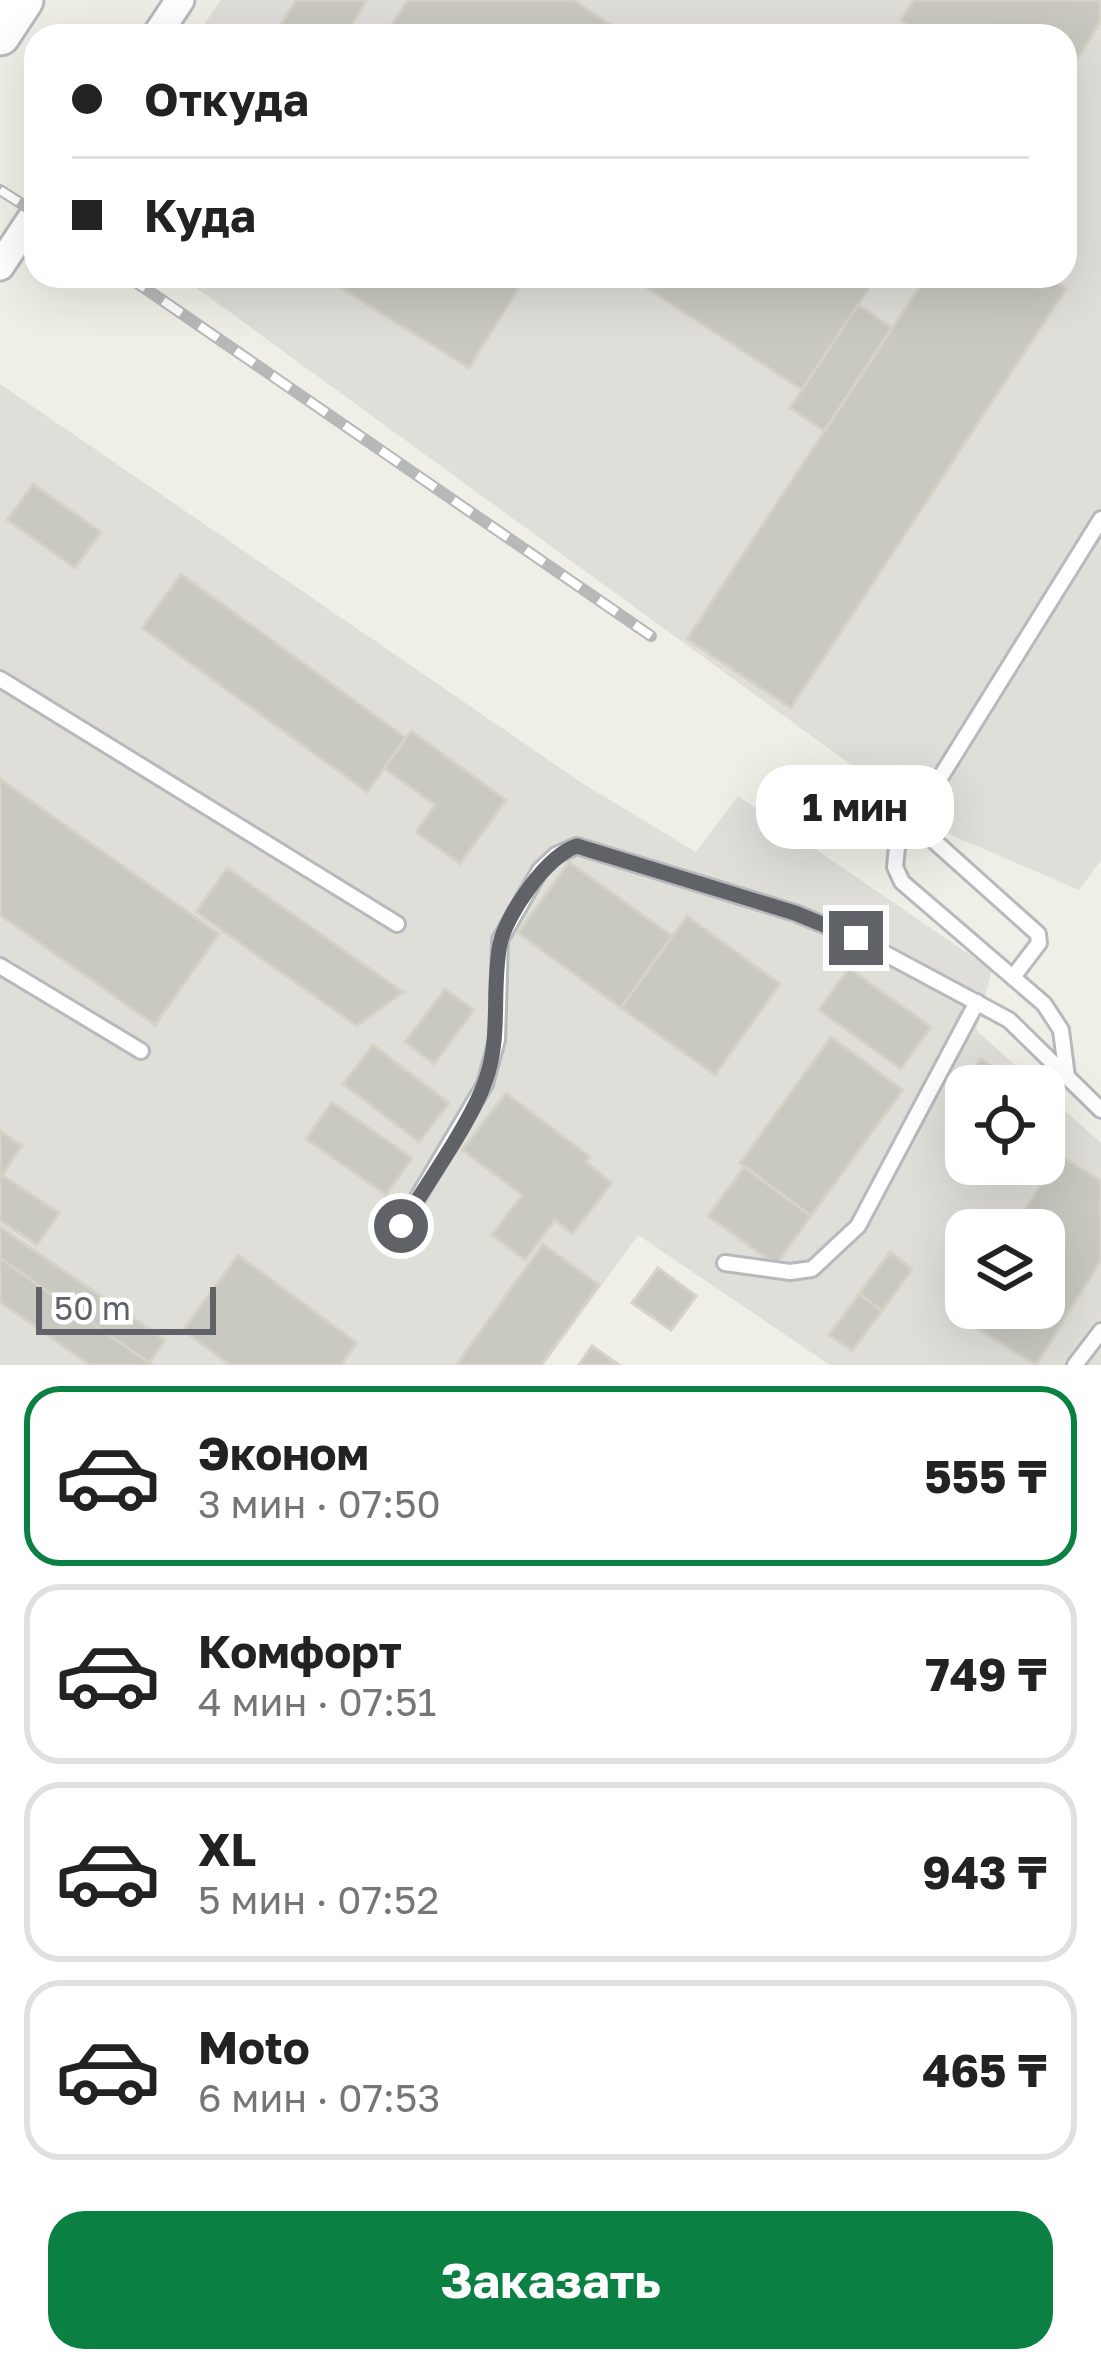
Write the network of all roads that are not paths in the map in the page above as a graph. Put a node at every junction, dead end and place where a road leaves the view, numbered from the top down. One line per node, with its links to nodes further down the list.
1 (23, 0): 2 (street)
2 (0, 34)
3 (24, 230): 4 (street)
4 (0, 266)
5 (1101, 519): 7 (lane)
6 (0, 679): 8 (lane)
7 (913, 822): 10 (lane); 10 (lane)
8 (398, 924)
9 (0, 966): 12 (lane)
10 (1013, 977): 13 (lane)
11 (977, 1002): 13 (lane); 15 (lane); 16 (lane)
12 (141, 1051)
13 (1067, 1077): 14 (lane)
14 (1101, 1110)
15 (401, 1226)
16 (725, 1263)
17 (1101, 1331): 18 (lane)
18 (1075, 1365)

